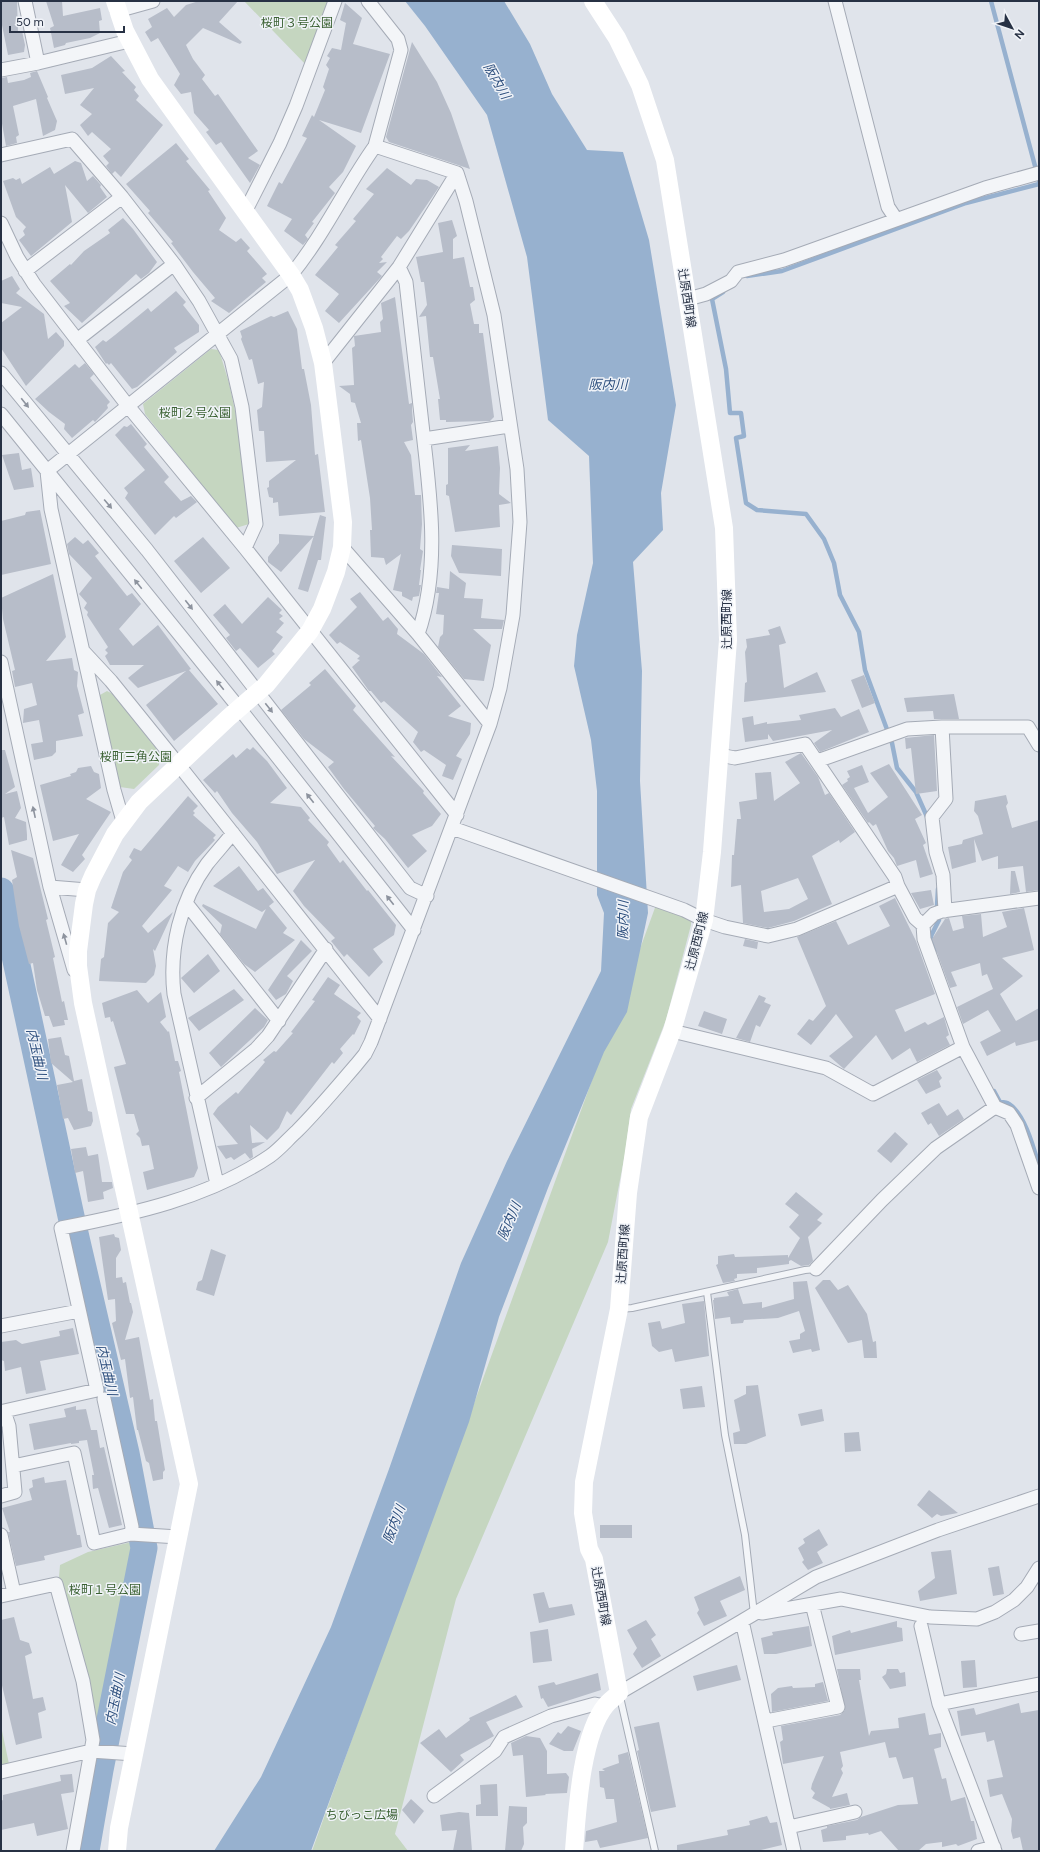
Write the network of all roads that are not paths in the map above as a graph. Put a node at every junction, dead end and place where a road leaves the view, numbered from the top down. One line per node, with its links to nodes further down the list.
1 (25, 1): 9 (street)
2 (153, 1): 7 (street)
3 (335, 1): 16 (street)
4 (368, 1): 11 (street)
5 (593, 1): 23 (street, 辻原西町線)
6 (835, 1): 17 (street)
7 (116, 6): 8 (street)
8 (129, 41): 9 (street); 16 (street)
9 (38, 62): 10 (street)
10 (1, 70)
11 (374, 146): 13 (street); 22 (street)
12 (1, 155): 15 (street)
13 (457, 173): 20 (street); 30 (street)
14 (1035, 174): 17 (street)
15 (122, 197): 19 (street); 21 (street)
16 (245, 212): 22 (street)
17 (896, 219): 23 (street)
18 (1, 223): 21 (street)
19 (174, 264): 24 (street); 25 (street)
20 (399, 267): 26 (street); 31 (street)
21 (25, 271): 25 (street)
22 (291, 275): 24 (street); 26 (street)
23 (688, 299): 46 (street, 辻原西町線)
24 (217, 333): 28 (street); 34 (street)
25 (77, 340): 28 (street)
26 (322, 363): 35 (street)
27 (1, 373): 32 (street, one-way to 32)
28 (128, 406): 32 (street); 34 (street)
29 (1, 414): 33 (street)
30 (510, 426): 31 (street); 42 (street)
31 (424, 438): 37 (street)
32 (67, 455): 33 (street); 40 (street, one-way to 40)
33 (47, 471): 38 (street); 41 (street, one-way to 33)
34 (245, 548): 36 (street)
35 (342, 548): 36 (street); 37 (street)
36 (310, 632): 40 (street); 49 (street)
37 (418, 634): 42 (street)
38 (83, 650): 48 (street); 50 (street)
39 (1, 662): 54 (street, one-way to 39)
40 (258, 693): 41 (street); 56 (street, one-way to 56)
41 (239, 708): 48 (street); 62 (street, one-way to 41)
42 (490, 724): 49 (street)
43 (1033, 726): 44 (street); 45 (street)
44 (942, 727): 47 (street); 59 (street)
45 (1039, 745)
46 (720, 755): 47 (street); 60 (street, 辻原西町線)
47 (817, 761): 53 (street)
48 (178, 764): 50 (street); 52 (street)
49 (458, 815): 51 (street)
50 (124, 821): 55 (street)
51 (452, 828): 56 (street); 60 (street)
52 (233, 833): 58 (street); 63 (street)
53 (898, 886): 60 (street); 61 (street)
54 (50, 887): 55 (street); 64 (street, one-way to 54)
55 (87, 890): 64 (street)
56 (427, 896): 62 (street)
57 (1039, 898): 59 (street)
58 (186, 903): 66 (street); 69 (street)
59 (940, 912): 61 (street)
60 (704, 920): 67 (street, 辻原西町線)
61 (923, 925): 68 (street)
62 (414, 930): 65 (street)
63 (326, 949): 65 (street); 66 (street)
64 (83, 1003): 73 (street)
65 (380, 1019): 71 (street)
66 (279, 1021): 69 (street)
67 (672, 1031): 68 (street); 76 (street, 辻原西町線)
68 (963, 1047): 70 (street)
69 (196, 1098): 71 (street)
70 (995, 1106): 72 (street); 74 (street)
71 (216, 1184): 73 (street)
72 (1039, 1188)
73 (130, 1214): 77 (street); 86 (street)
74 (816, 1269): 75 (lane)
75 (707, 1292): 76 (lane); 90 (lane)
76 (619, 1308): 96 (street, 辻原西町線)
77 (79, 1310): 78 (street); 80 (street)
78 (1, 1326)
79 (104, 1399): 84 (street)
80 (2, 1409): 81 (street)
81 (13, 1466): 82 (street); 84 (street)
82 (1, 1496)
83 (1039, 1496): 90 (street)
84 (131, 1534): 86 (street)
85 (1, 1535): 88 (street)
86 (178, 1537): 101 (street)
87 (1039, 1568): 89 (street)
88 (7, 1595): 100 (street)
89 (812, 1604): 90 (street); 99 (street)
90 (754, 1614): 91 (street)
91 (742, 1621): 96 (street); 99 (street)
92 (921, 1626): 97 (street)
93 (1039, 1631): 94 (street)
94 (1021, 1634)
95 (1039, 1684): 97 (street)
96 (619, 1693): 98 (street); 110 (lane)
97 (940, 1704): 106 (street)
98 (605, 1706): 103 (street); 109 (street)
99 (766, 1721): 105 (street)
100 (91, 1751): 101 (street); 102 (street); 107 (street)
101 (134, 1754): 108 (street)
102 (1, 1772)
103 (434, 1796)
104 (855, 1812): 105 (street)
105 (789, 1827): 111 (street)
106 (994, 1849): 112 (street)
107 (73, 1851)
108 (117, 1851)
109 (574, 1851)
110 (655, 1851)
111 (794, 1851)
112 (978, 1851)

